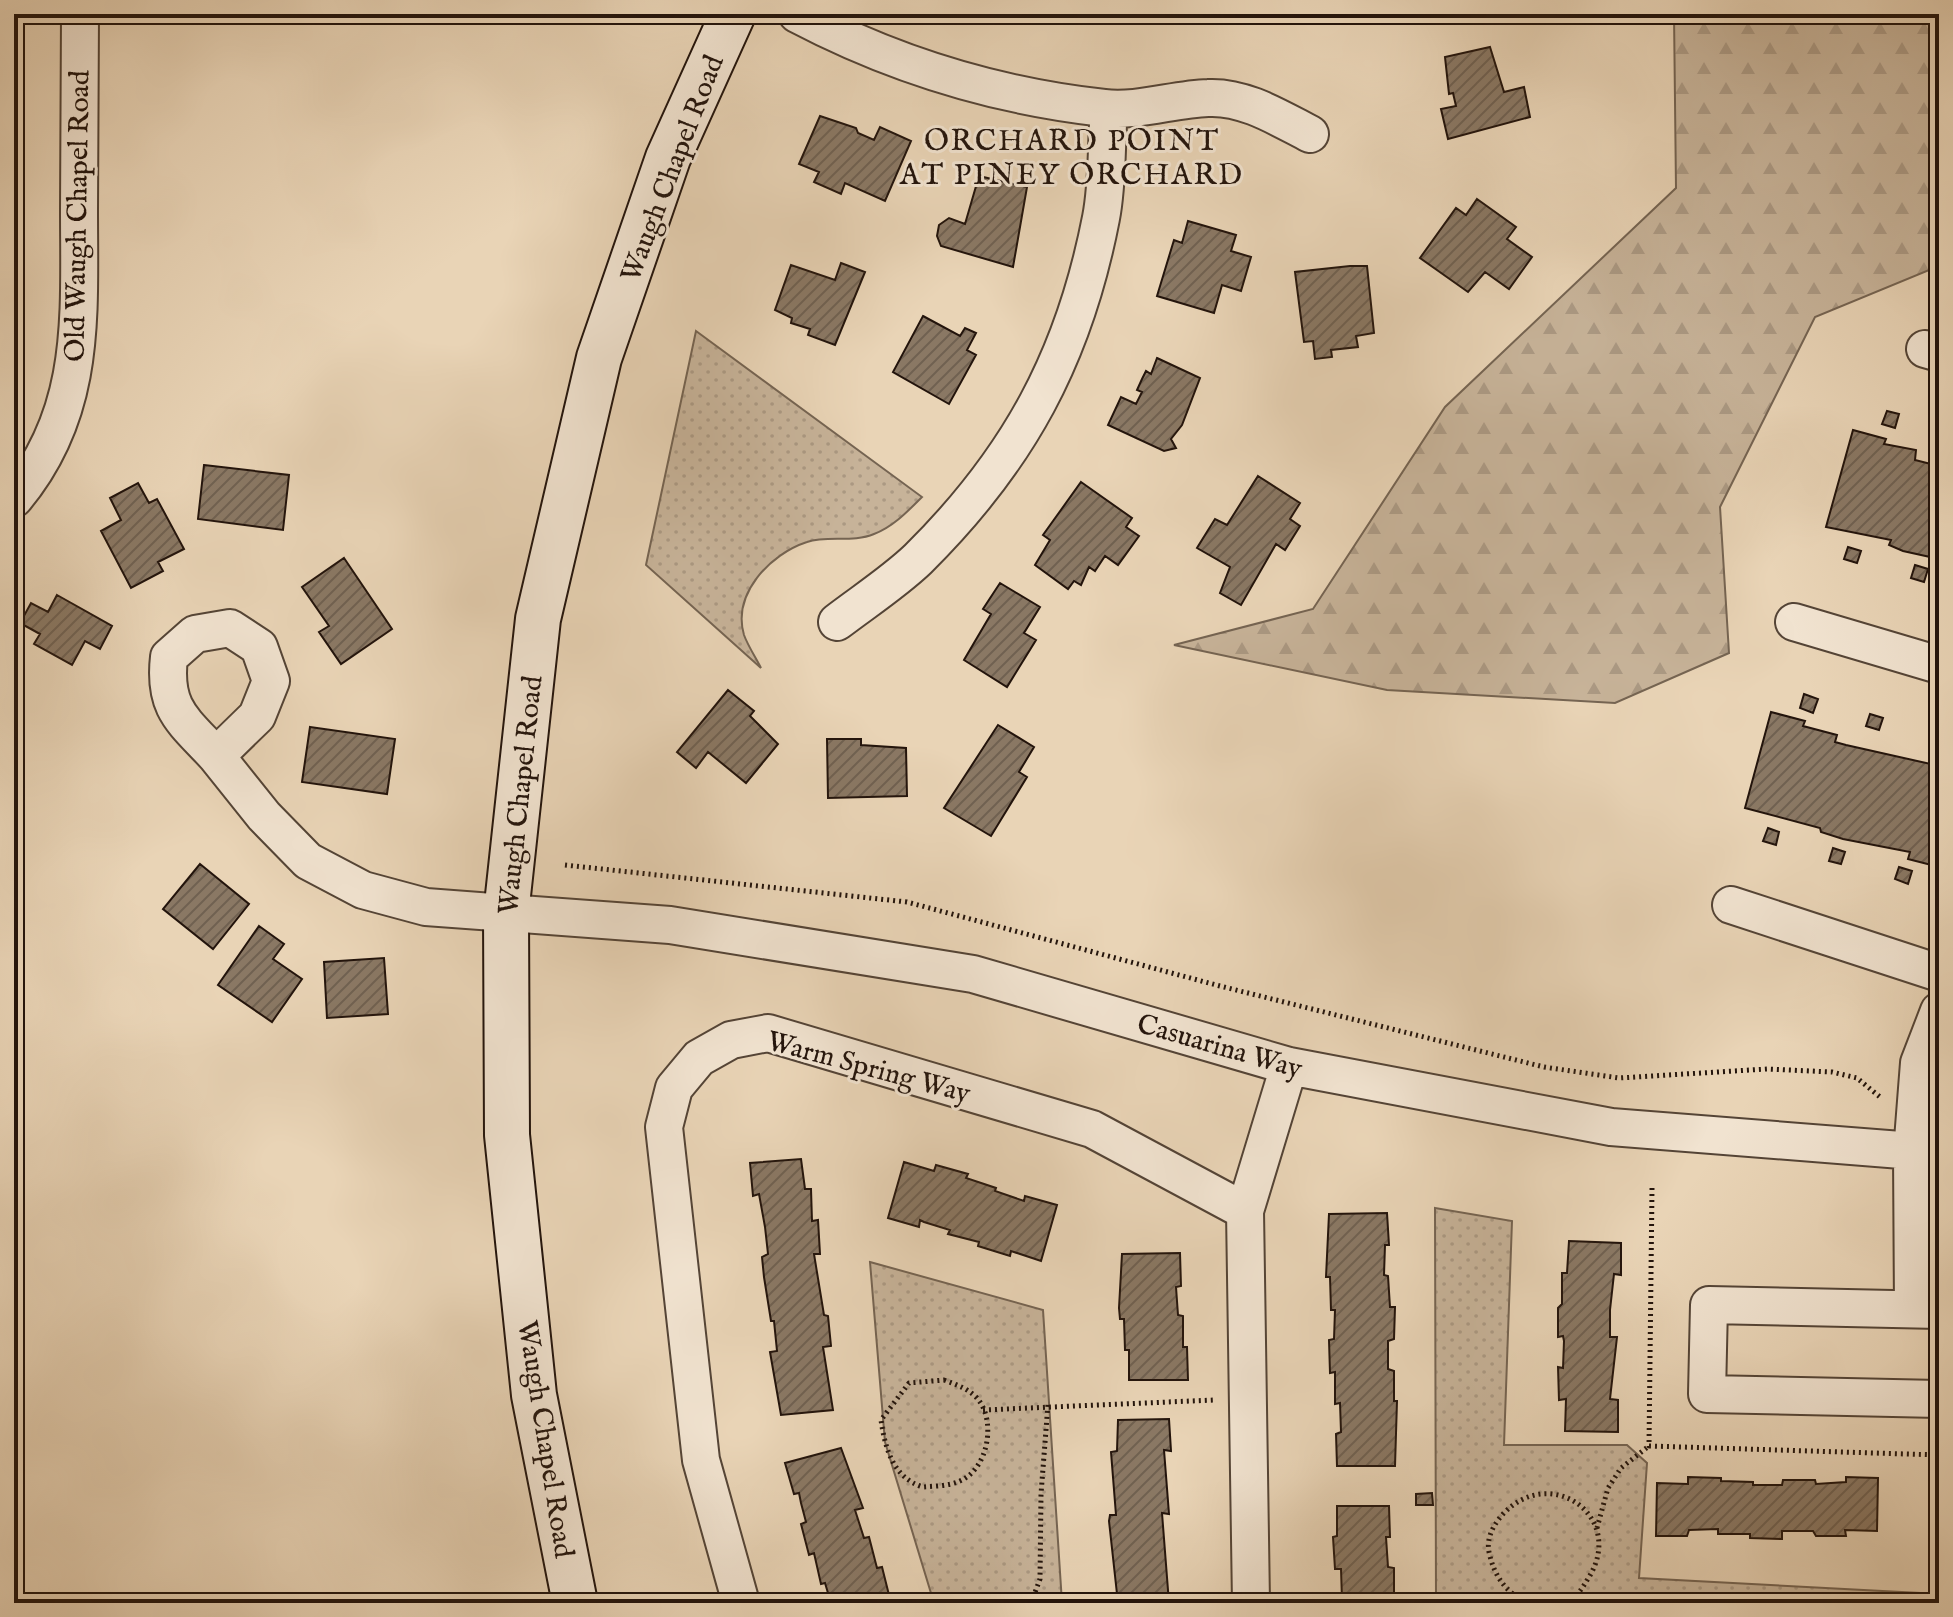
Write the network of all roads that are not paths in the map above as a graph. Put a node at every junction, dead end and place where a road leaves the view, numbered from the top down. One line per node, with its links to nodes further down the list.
1 (80, 14): 6 (street, Old Waugh Chapel Road)
2 (733, 14): 12 (main road, Waugh Chapel Road)
3 (797, 14): 4 (street)
4 (1109, 109): 5 (street); 7 (street)
5 (1310, 134)
6 (14, 499)
7 (837, 622)
8 (1794, 622): 9 (street)
9 (1939, 665)
10 (216, 756): 12 (street, Casuarina Way)
11 (1731, 905): 13 (street)
12 (506, 914): 15 (street, Casuarina Way); 20 (main road, Waugh Chapel Road)
13 (1939, 973)
14 (1939, 1011): 16 (street)
15 (1289, 1066): 16 (street, Casuarina Way); 17 (street)
16 (1926, 1153): 18 (street)
17 (1245, 1211): 21 (street, Warm Spring Way); 22 (street)
18 (1926, 1310): 19 (street)
19 (1939, 1399)
20 (575, 1603)
21 (741, 1603)
22 (1251, 1603)

